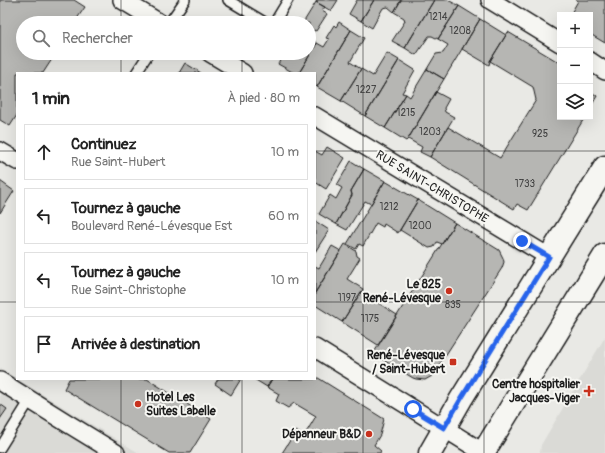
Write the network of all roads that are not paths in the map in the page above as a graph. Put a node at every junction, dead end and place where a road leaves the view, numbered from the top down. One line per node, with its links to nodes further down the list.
1 (122, 0): 6 (street)
2 (184, 0): 7 (lane)
3 (228, 0): 8 (lane)
4 (288, 0): 9 (lane)
5 (490, 0): 10 (street)
6 (148, 16)
7 (174, 16)
8 (254, 16)
9 (278, 16)
10 (557, 41)
11 (144, 60): 15 (lane)
12 (222, 60): 16 (street)
13 (593, 63): 14 (street)
14 (605, 71)
15 (137, 72)
16 (241, 72)
17 (316, 117): 22 (street, RUE SAINT-CHRISTOPHE)
18 (0, 151): 19 (street)
19 (16, 161)
20 (605, 167): 22 (main road)
21 (605, 255): 30 (main road)
22 (549, 257): 26 (main road)
23 (316, 349): 26 (street)
24 (0, 381): 25 (street)
25 (30, 400): 27 (lane); 28 (street)
26 (444, 428): 29 (main road); 30 (street)
27 (0, 448)
28 (116, 453)
29 (430, 453)
30 (483, 453)

